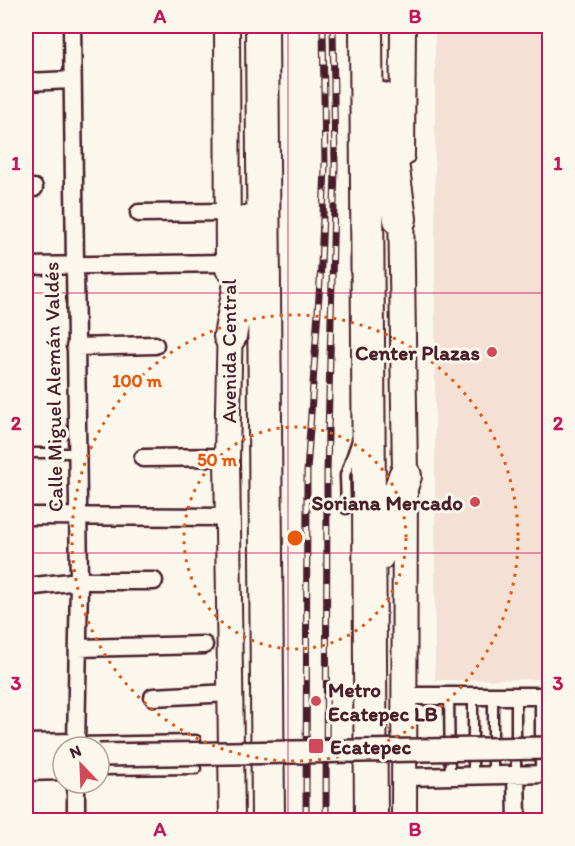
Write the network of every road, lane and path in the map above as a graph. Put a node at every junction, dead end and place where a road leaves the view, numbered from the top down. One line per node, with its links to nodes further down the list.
1 (72, 26): 7 (street, Calle Miguel Alemán Valdés)
2 (227, 26): 10 (main road, Avenida Central)
3 (262, 26): 9 (highway, Avenida Central)
4 (366, 26): 19 (highway)
5 (373, 26): 12 (highway)
6 (403, 26): 12 (main road)
7 (72, 80): 8 (street); 15 (street, Calle Miguel Alemán Valdés)
8 (26, 82)
9 (263, 130): 16 (highway); 65 (highway, Avenida Central)
10 (228, 212): 11 (street); 13 (main road, Avenida Central)
11 (139, 213)
12 (400, 219): 24 (main road)
13 (228, 263): 15 (street); 16 (main road, Avenida Central)
14 (26, 266): 15 (street)
15 (74, 266): 18 (street, Calle Miguel Alemán Valdés)
16 (230, 336): 22 (main road, Avenida Central)
17 (155, 345): 18 (street)
18 (75, 347): 21 (street, Calle Miguel Alemán Valdés)
19 (369, 408): 25 (lane); 31 (highway)
20 (26, 453): 21 (lane)
21 (76, 453): 26 (street, Calle Miguel Alemán Valdés)
22 (227, 457): 23 (street); 28 (main road, Avenida Central)
23 (142, 458)
24 (405, 476): 31 (highway); 36 (main road)
25 (346, 510)
26 (77, 515): 27 (street); 28 (street); 29 (street, Calle Miguel Alemán Valdés)
27 (26, 516)
28 (228, 517): 35 (main road, Avenida Central)
29 (79, 581): 30 (street); 32 (street); 34 (street, Calle Miguel Alemán Valdés)
30 (154, 581)
31 (370, 582): 66 (highway)
32 (26, 587)
33 (204, 645): 34 (street)
34 (78, 648): 43 (street, Calle Miguel Alemán Valdés)
35 (230, 693): 41 (street); 64 (main road, Avenida Central)
36 (404, 696): 37 (street); 61 (main road)
37 (449, 696): 38 (street); 60 (lane)
38 (473, 696): 39 (street); 58 (lane)
39 (493, 696): 40 (street); 59 (lane)
40 (516, 696): 42 (street); 56 (lane)
41 (153, 697)
42 (545, 697): 57 (lane)
43 (73, 735)
44 (196, 740): 46 (lane)
45 (26, 743): 47 (street)
46 (111, 745)
47 (51, 746)
48 (549, 748): 50 (street, bridge)
49 (51, 752): 51 (street)
50 (111, 755)
51 (26, 756)
52 (196, 769): 53 (lane)
53 (111, 770)
54 (51, 771): 55 (street)
55 (26, 772)
56 (516, 774): 57 (street); 59 (street); 68 (street)
57 (545, 774)
58 (473, 775): 59 (street); 60 (street)
59 (493, 775)
60 (450, 776): 61 (street)
61 (403, 777): 67 (main road)
62 (76, 795): 63 (street)
63 (76, 820)
64 (232, 820)
65 (268, 820)
66 (371, 820)
67 (404, 820)
68 (516, 820)

